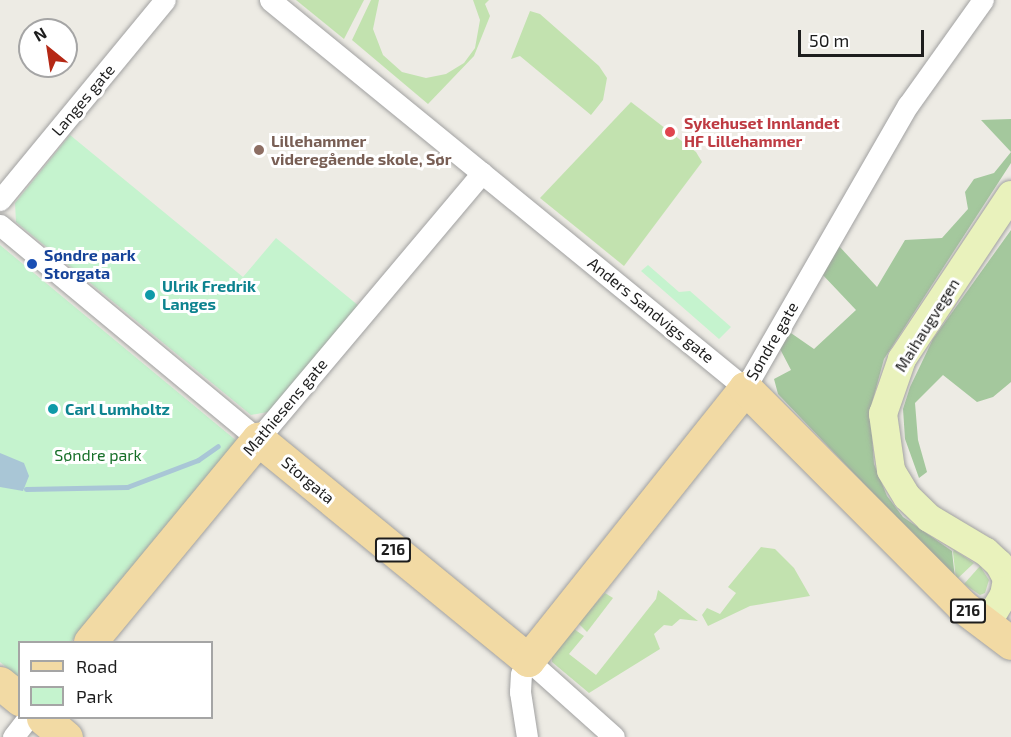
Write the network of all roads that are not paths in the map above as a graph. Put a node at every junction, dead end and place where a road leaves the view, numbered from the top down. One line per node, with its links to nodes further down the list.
1 (165, 0): 6 (street, Langes gate)
2 (270, 0): 4 (street, Anders Sandvigs gate)
3 (984, 0): 8 (street, Søndre gate)
4 (482, 173): 8 (street, Anders Sandvigs gate); 9 (street, Mathiesens gate)
5 (1011, 195): 10 (street, Maihaugvegen)
6 (0, 200)
7 (0, 225): 9 (street, Storgata)
8 (745, 388): 10 (main road, Anders Sandvigs gate / 216); 12 (main road, Søndre gate)
9 (258, 439): 11 (main road, Mathiesens gate); 12 (main road, Storgata / 216)
10 (999, 634)
11 (91, 641)
12 (528, 660): 19 (street); 20 (street, Storgata)
13 (0, 682): 14 (main road)
14 (18, 697)
15 (26, 719): 17 (street)
16 (45, 719): 18 (main road)
17 (12, 737)
18 (66, 737)
19 (527, 737)
20 (614, 737)

